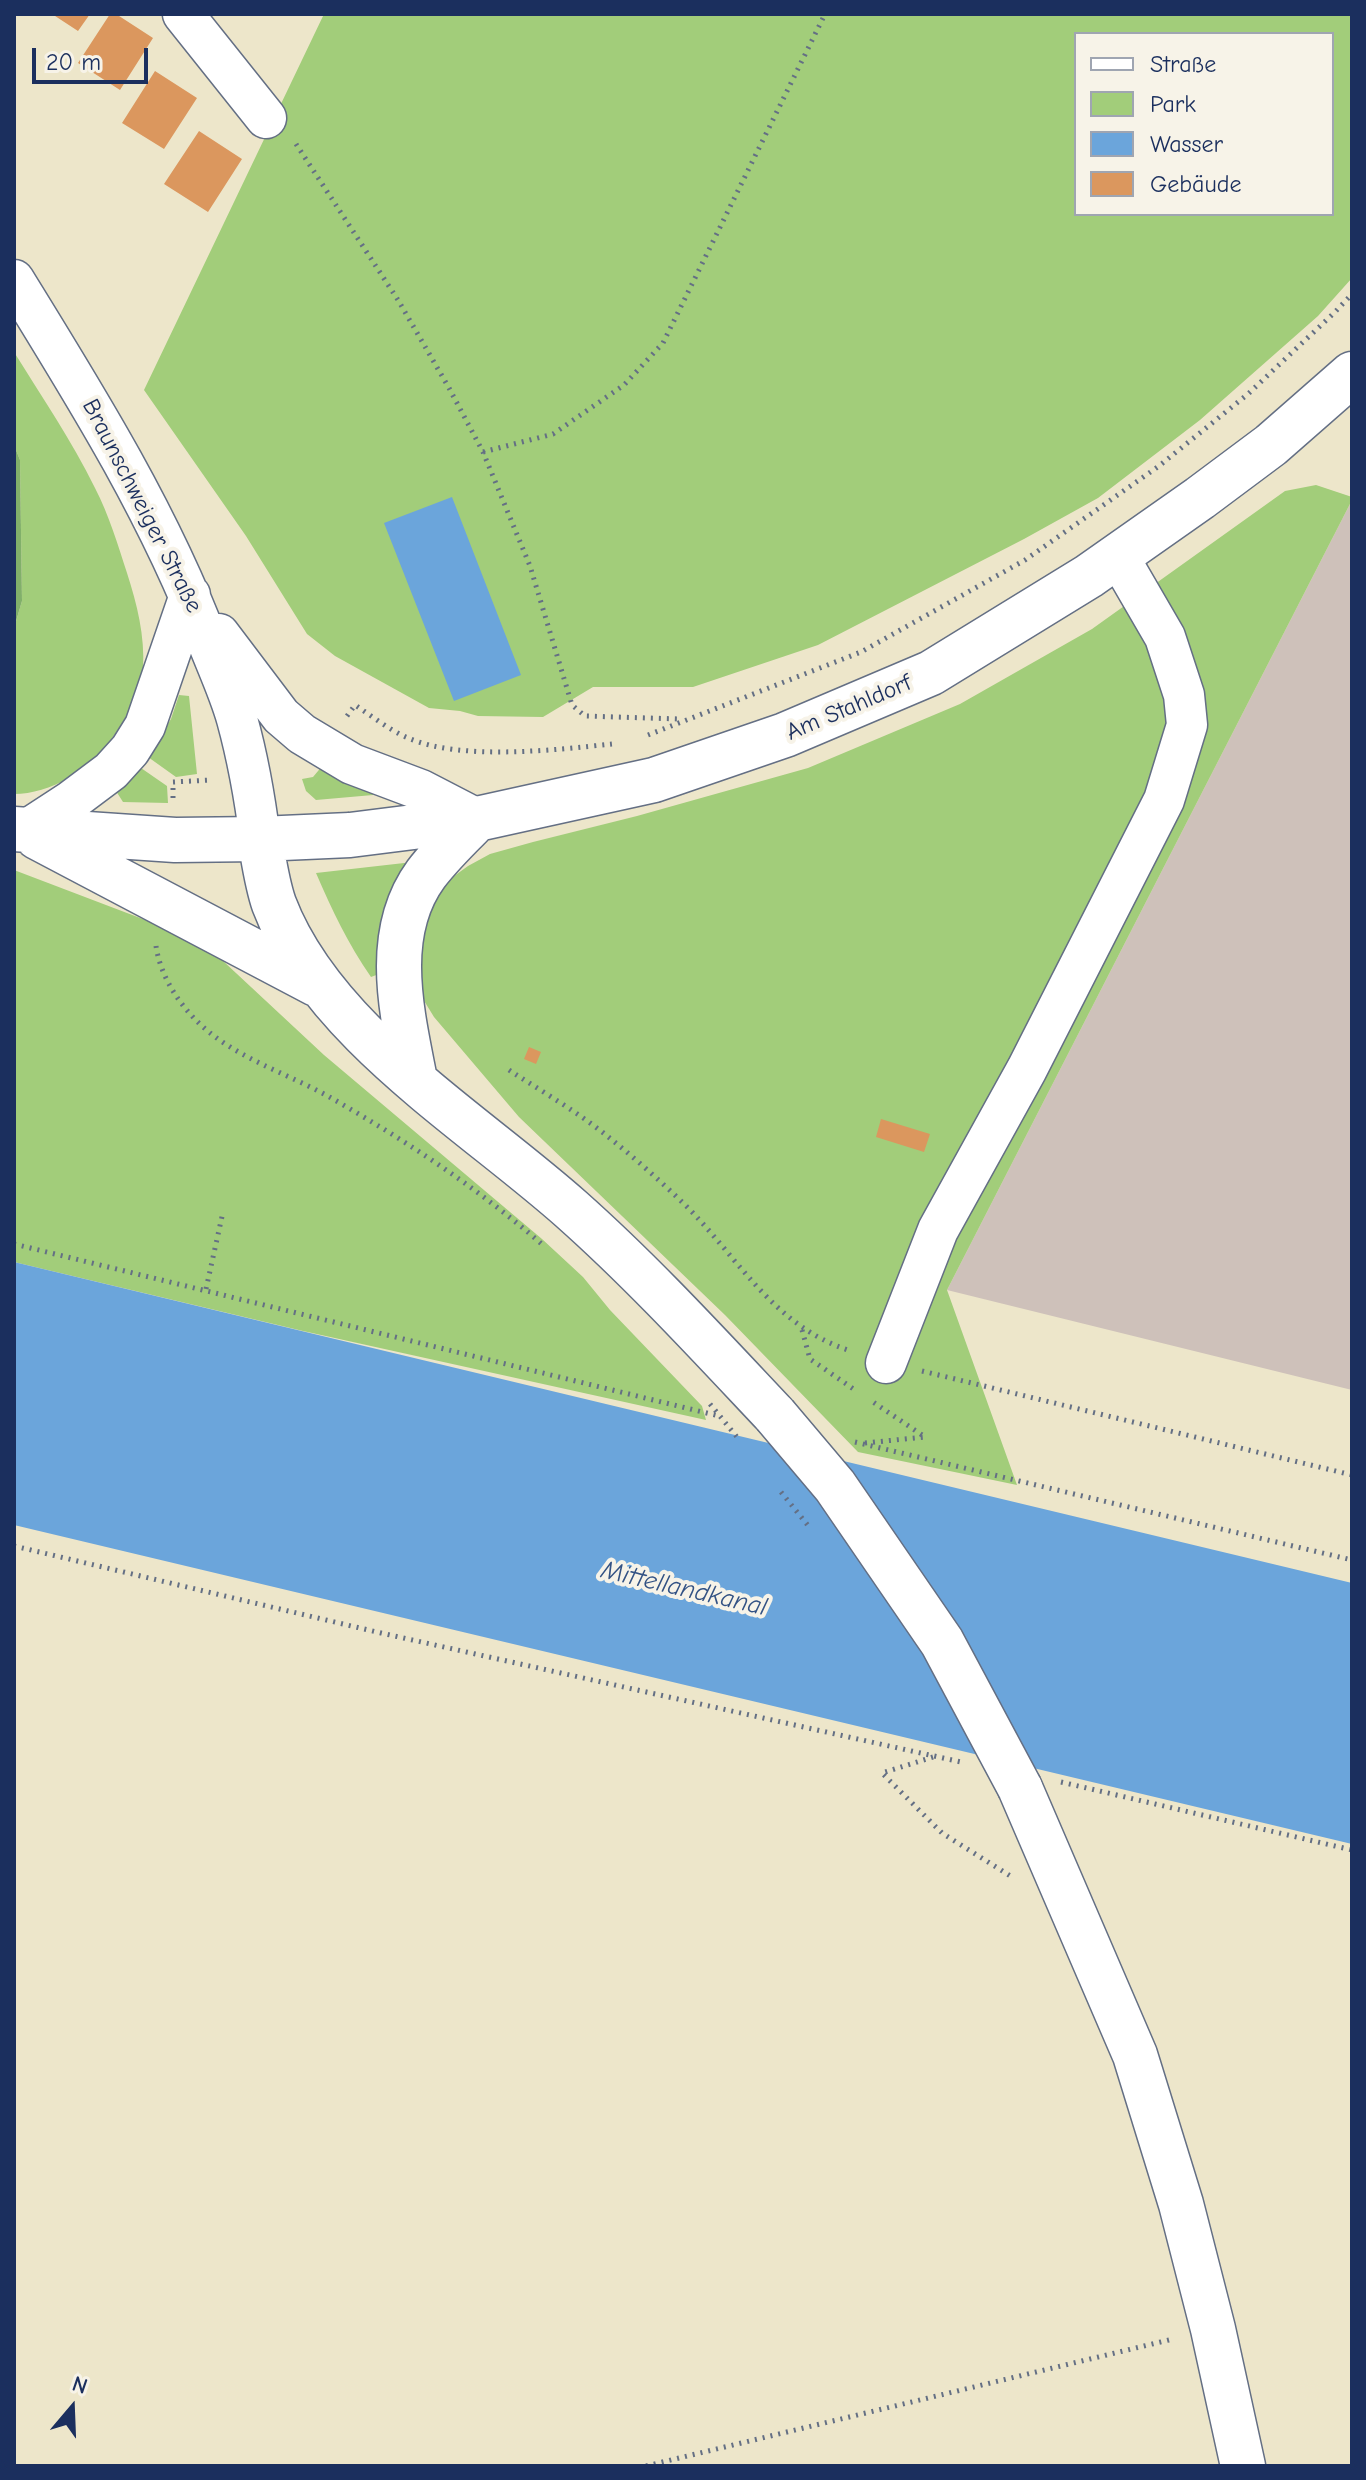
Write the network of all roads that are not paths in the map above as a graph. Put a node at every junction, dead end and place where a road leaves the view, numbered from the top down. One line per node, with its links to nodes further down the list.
1 (183, 14): 2 (street)
2 (266, 118)
3 (14, 280): 6 (street, Braunschweiger Straße)
4 (1352, 374): 5 (main road, Am Stahldorf)
5 (1118, 556): 7 (main road, Am Stahldorf); 12 (street)
6 (190, 595): 7 (street); 8 (street); 9 (street, Braunschweiger Straße)
7 (477, 819): 9 (main road, Am Stahldorf); 11 (main road)
8 (19, 830): 9 (main road, Am Stahldorf); 10 (main road)
9 (260, 839): 10 (main road)
10 (320, 985): 11 (main road)
11 (415, 1080): 13 (main road, bridge)
12 (886, 1363)
13 (1243, 2466)

